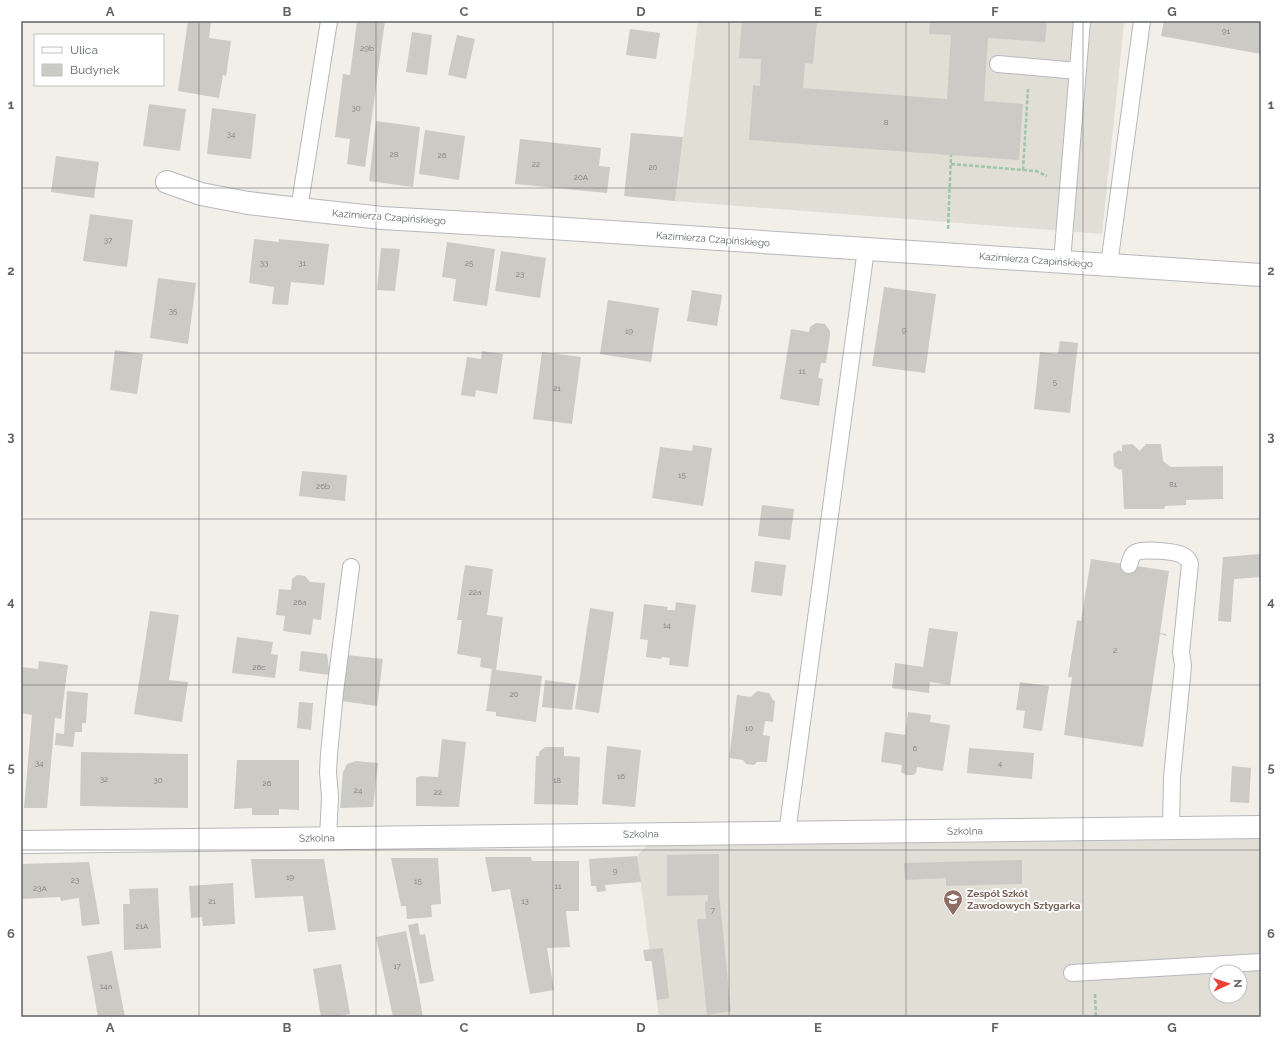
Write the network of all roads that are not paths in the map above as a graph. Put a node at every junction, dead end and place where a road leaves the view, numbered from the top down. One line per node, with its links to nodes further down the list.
1 (330, 21): 7 (lane)
2 (1082, 21): 5 (lane)
3 (1142, 21): 10 (lane)
4 (998, 64): 5 (lane)
5 (1078, 71): 9 (lane)
6 (168, 182): 7 (street, Kazimierza Czapińskiego)
7 (299, 209): 8 (street, Kazimierza Czapińskiego)
8 (866, 249): 9 (street, Kazimierza Czapińskiego); 16 (lane)
9 (1062, 261): 10 (street, Kazimierza Czapińskiego)
10 (1108, 265): 11 (street, Kazimierza Czapińskiego)
11 (1261, 275)
12 (1129, 565): 15 (lane)
13 (351, 567): 17 (lane)
14 (1261, 827): 15 (street, Szkolna)
15 (1171, 828): 16 (street, Szkolna)
16 (787, 833): 17 (street, Szkolna)
17 (328, 838): 18 (street, Szkolna)
18 (21, 842)
19 (1261, 962): 20 (lane)
20 (1072, 973)

